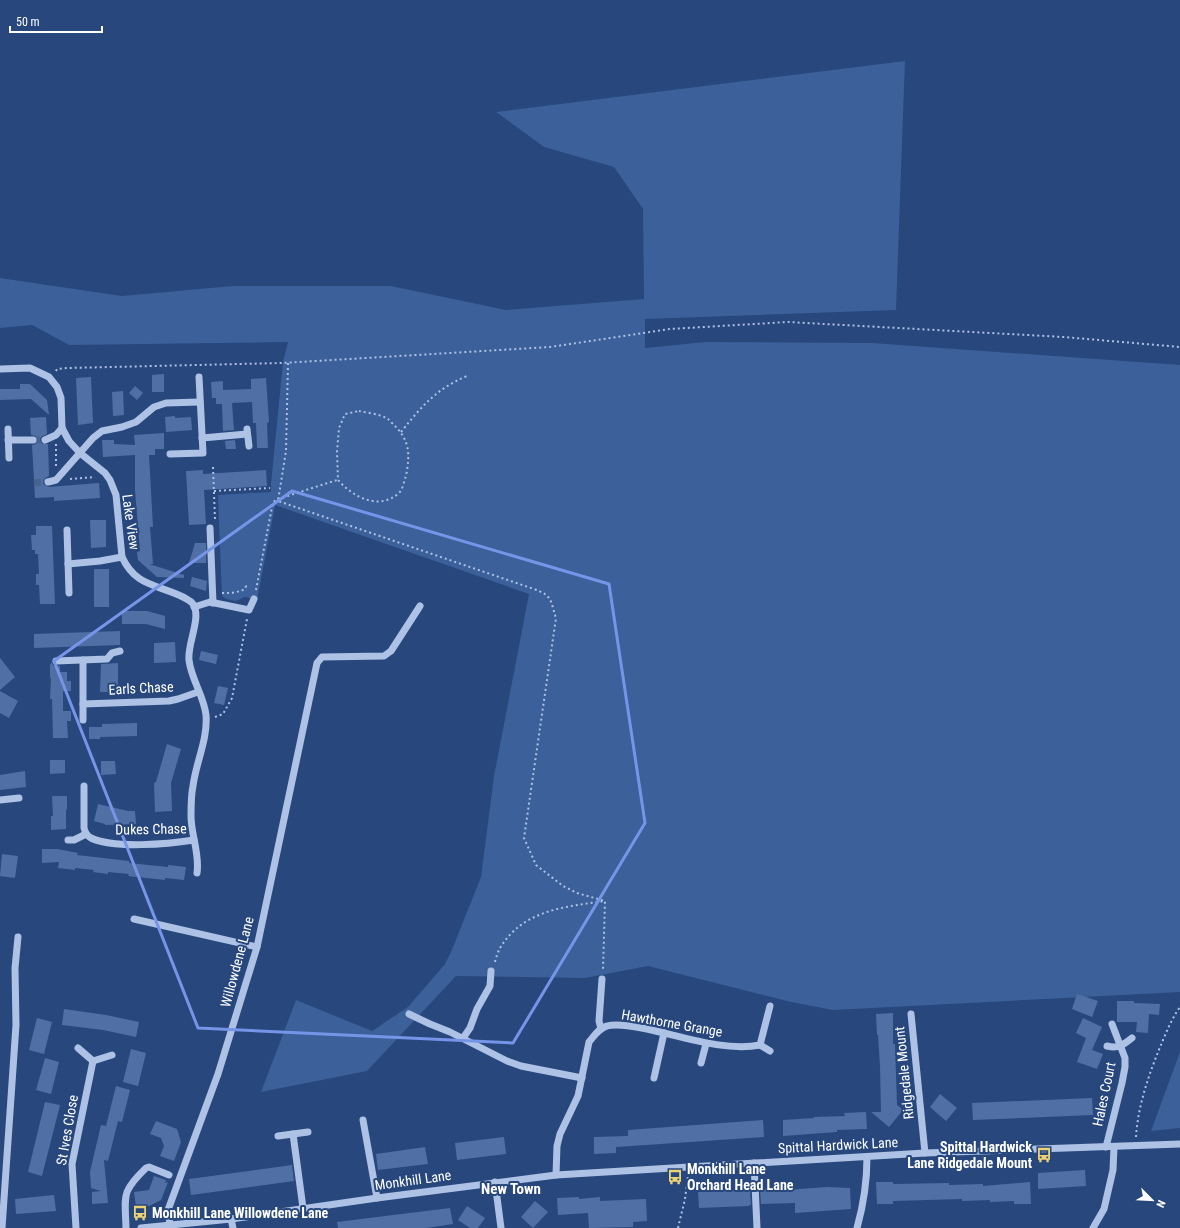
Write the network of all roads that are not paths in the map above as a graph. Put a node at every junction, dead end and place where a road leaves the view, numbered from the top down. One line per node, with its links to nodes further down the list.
1 (0, 369): 4 (street)
2 (199, 377): 3 (street)
3 (200, 402): 6 (street); 11 (street)
4 (62, 428): 9 (street); 11 (street, Lake View)
5 (8, 429): 7 (street)
6 (202, 438): 10 (street); 12 (street)
7 (8, 440): 8 (street); 13 (street)
8 (33, 440)
9 (45, 440)
10 (249, 446)
11 (80, 453): 14 (street); 17 (street, Lake View)
12 (170, 454)
13 (9, 458)
14 (48, 482)
15 (210, 528): 21 (street)
16 (67, 530): 18 (street)
17 (122, 557): 18 (street); 23 (street, Lake View)
18 (68, 564): 19 (street)
19 (69, 594)
20 (254, 599): 21 (street)
21 (213, 603): 23 (street)
22 (420, 606): 39 (street, Willowdene Lane)
23 (194, 608): 27 (street)
24 (120, 651): 25 (street)
25 (83, 660): 26 (street); 28 (street)
26 (56, 661)
27 (198, 692): 28 (street, Earls Chase); 35 (street)
28 (84, 704): 29 (street)
29 (83, 720)
30 (84, 786): 33 (street)
31 (19, 798): 32 (street)
32 (0, 800)
33 (86, 834): 34 (street); 35 (street, Dukes Chase)
34 (68, 840)
35 (194, 840): 36 (street)
36 (197, 873)
37 (134, 919): 39 (street)
38 (18, 937): 80 (street)
39 (257, 947): 78 (street, Willowdene Lane)
40 (491, 971): 48 (street)
41 (602, 979): 46 (street)
42 (770, 1006): 51 (street)
43 (409, 1014): 48 (street)
44 (911, 1014): 68 (street, Ridgedale Mount)
45 (1112, 1024): 53 (street, Hales Court)
46 (601, 1029): 47 (street, Hawthorne Grange); 59 (street, Hawthorne Grange)
47 (664, 1033): 50 (street, Hawthorne Grange); 60 (street)
48 (463, 1038): 59 (street)
49 (1132, 1038): 53 (street, Hales Court)
50 (706, 1044): 51 (street, Hawthorne Grange); 58 (street)
51 (760, 1045): 55 (street)
52 (1107, 1046): 53 (street, Hales Court)
53 (1120, 1046): 66 (street, Hales Court)
54 (78, 1048): 57 (street)
55 (770, 1051)
56 (112, 1055): 57 (street)
57 (93, 1061): 81 (street, St Ives Close)
58 (701, 1063)
59 (582, 1078): 73 (street, Hawthorne Grange)
60 (654, 1078)
61 (363, 1120): 75 (street)
62 (308, 1132): 63 (street)
63 (292, 1134): 64 (street); 76 (street)
64 (278, 1136)
65 (1180, 1144): 67 (street, Spittal Hardwick Lane)
66 (1106, 1147): 67 (street, Spittal Hardwick Lane); 68 (street, Spittal Hardwick Lane)
67 (1114, 1147): 88 (street)
68 (925, 1153): 69 (street, Spittal Hardwick Lane)
69 (866, 1157): 70 (street, Spittal Hardwick Lane); 87 (street)
70 (754, 1163): 71 (street, Spittal Hardwick Lane); 86 (street)
71 (689, 1167): 73 (street, Monkhill Lane)
72 (169, 1175): 82 (street)
73 (556, 1175): 74 (street, Monkhill Lane)
74 (495, 1182): 75 (street, Monkhill Lane); 85 (street)
75 (377, 1198): 76 (street, Monkhill Lane)
76 (303, 1208): 77 (street, Monkhill Lane)
77 (232, 1219): 79 (street, Monkhill Lane); 84 (street)
78 (170, 1225): 79 (street, Monkhill Lane); 83 (street, Monkhill Lane)
79 (209, 1225)
80 (2, 1228)
81 (76, 1228)
82 (126, 1228)
83 (141, 1228)
84 (233, 1228)
85 (502, 1228)
86 (757, 1228)
87 (857, 1228)
88 (1093, 1228)

